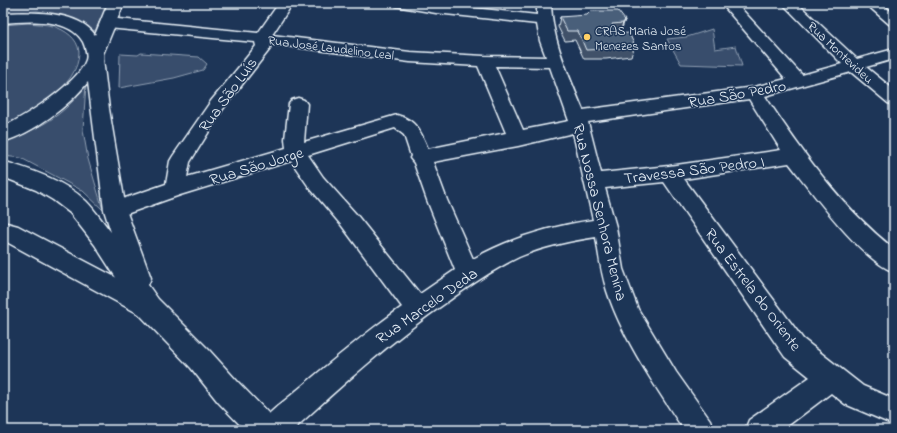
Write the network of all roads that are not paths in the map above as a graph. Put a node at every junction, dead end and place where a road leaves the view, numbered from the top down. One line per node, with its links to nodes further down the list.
1 (116, 3): 11 (main road)
2 (286, 3): 12 (street, Rua São Luís)
3 (401, 3): 9 (street)
4 (544, 3): 9 (street, Rua Nossa Senhora Menina)
5 (728, 3): 18 (street)
6 (789, 3): 17 (street, Rua Montevideu)
7 (872, 3): 10 (street)
8 (3, 18): 14 (main road)
9 (544, 20): 16 (street, Rua Nossa Senhora Menina)
10 (894, 21)
11 (108, 23): 12 (street, Rua José Laudelino Leal); 14 (main road)
12 (262, 38): 15 (street, Rua José Laudelino Leal); 31 (street, Rua São Luís)
13 (894, 54): 17 (street, Rua São Pedro)
14 (95, 57): 23 (main road); 32 (main road)
15 (484, 61): 16 (street, Rua José Laudelino Leal); 24 (street)
16 (555, 62): 22 (street, Rua Nossa Senhora Menina)
17 (854, 66): 18 (street, Rua São Pedro); 20 (street, Rua Montevideu)
18 (798, 82): 19 (street, Rua São Pedro)
19 (754, 93): 22 (street, Rua São Pedro); 26 (street)
20 (894, 99)
21 (298, 104): 25 (street)
22 (578, 121): 24 (street, Rua São Pedro); 30 (street, Rua Nossa Senhora Menina)
23 (3, 135)
24 (518, 138): 27 (street, Rua São Pedro)
25 (296, 153): 27 (street, Rua São Jorge); 31 (street, Rua São Jorge); 38 (street)
26 (794, 155): 29 (street, Travessa São Pedro I); 35 (street)
27 (420, 158): 36 (street)
28 (3, 169): 37 (main road)
29 (669, 174): 30 (street, Travessa São Pedro I); 39 (street, Rua Estrela do Oriente)
30 (594, 181): 33 (street, Rua Nossa Senhora Menina)
31 (174, 189): 32 (street, Rua São Jorge)
32 (115, 210): 37 (main road)
33 (605, 227): 36 (street, Rua Marcelo Deda); 43 (street, Rua Nossa Senhora Menina)
34 (5, 234): 37 (street)
35 (894, 262)
36 (468, 273): 38 (street, Rua Marcelo Deda)
37 (149, 308): 41 (main road)
38 (418, 309): 42 (street, Rua Marcelo Deda)
39 (830, 378): 40 (street, Rua Estrela do Oriente); 44 (street)
40 (894, 412)
41 (265, 430)
42 (272, 430)
43 (700, 430)
44 (759, 430)

